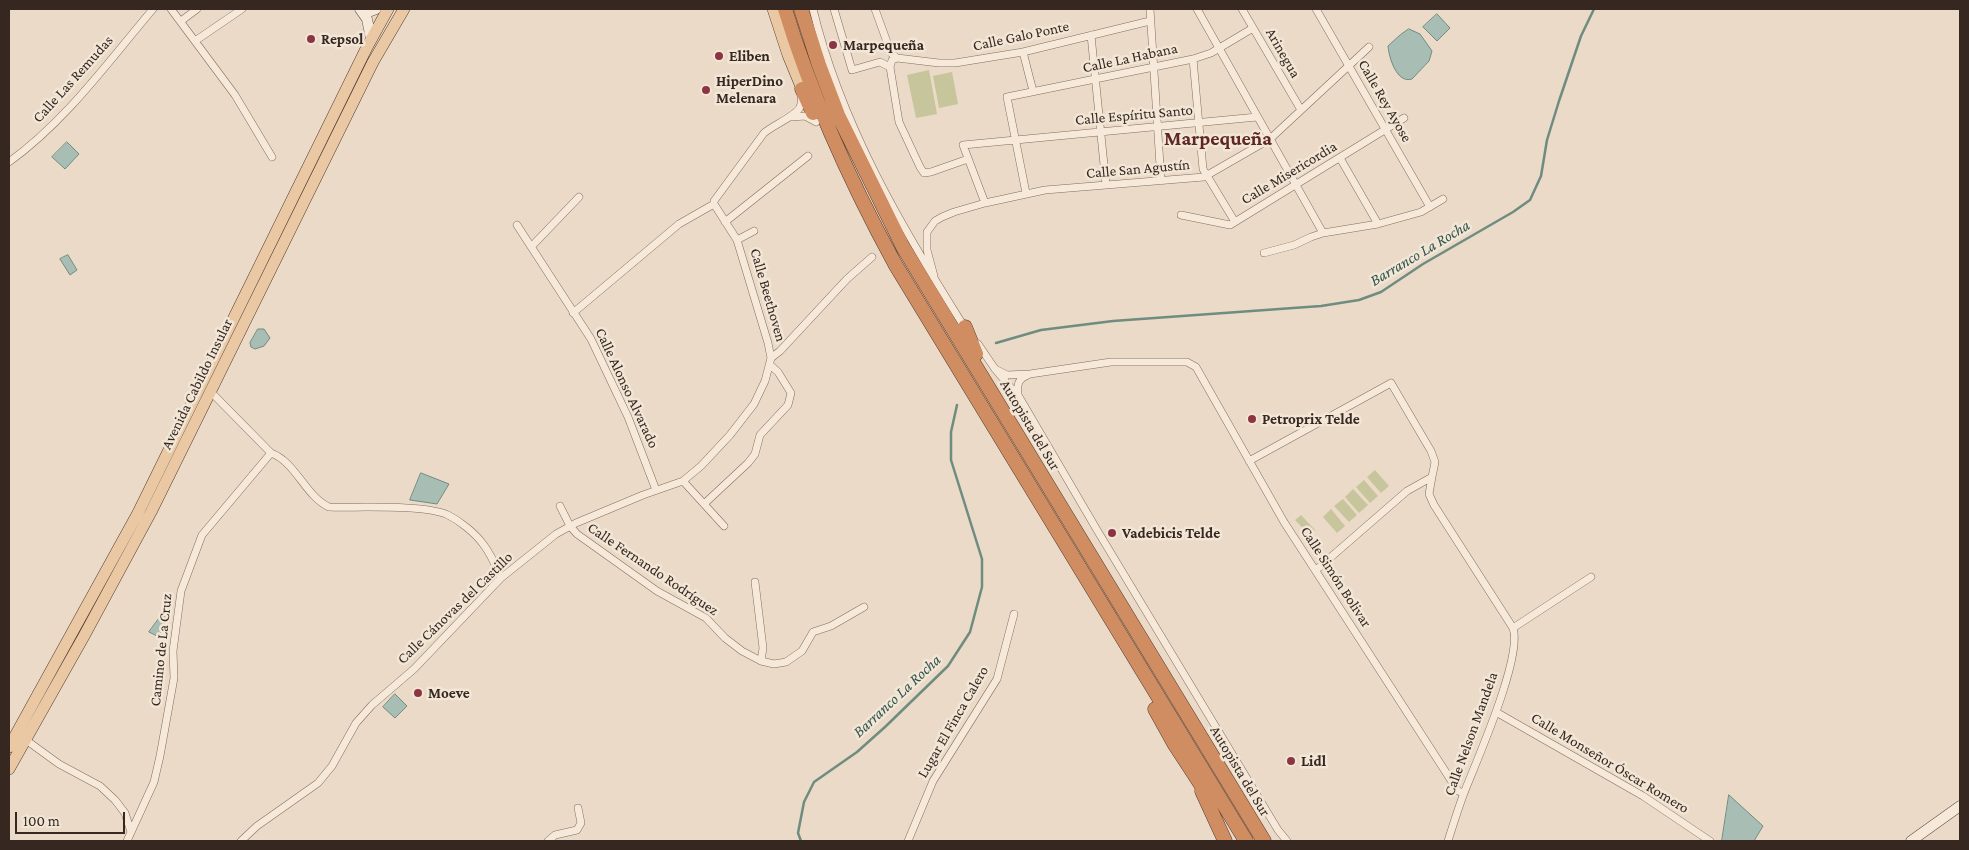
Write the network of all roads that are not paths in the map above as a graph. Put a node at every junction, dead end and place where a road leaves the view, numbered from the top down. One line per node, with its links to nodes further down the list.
1 (153, 9): 52 (street, Calle Las Remudas)
2 (171, 9): 18 (street)
3 (197, 9): 18 (street)
4 (242, 9): 23 (street)
5 (376, 9): 16 (street)
6 (388, 9): 22 (main road, Avenida Cabildo Insular)
7 (404, 9): 81 (main road, Avenida Cabildo Insular)
8 (801, 9): 82 (highway, Autopista del Sur)
9 (813, 9): 75 (street)
10 (834, 9): 30 (street)
11 (875, 9): 26 (street)
12 (1150, 9): 19 (street)
13 (1196, 9): 25 (street)
14 (1242, 9): 20 (street, Arinegua)
15 (1316, 9): 31 (street, Calle Rey Ayose)
16 (361, 10): 22 (street)
17 (776, 11): 35 (main road); 65 (highway, Autopista del Sur)
18 (180, 21): 23 (street)
19 (1150, 21): 21 (street, Calle Galo Ponte); 33 (street)
20 (1253, 28): 25 (street, Calle La Habana); 37 (street, Arinegua)
21 (1091, 35): 27 (street, Calle Galo Ponte); 34 (street)
22 (371, 39): 104 (main road, Avenida Cabildo Insular)
23 (195, 41): 49 (street)
24 (1369, 47): 31 (street, Calle San Agustín)
25 (1218, 48): 29 (street, Calle La Habana); 38 (street)
26 (888, 51): 28 (street); 30 (street)
27 (1024, 52): 28 (street, Calle Galo Ponte); 36 (street)
28 (897, 58): 32 (street)
29 (1193, 59): 33 (street, Calle La Habana); 42 (street)
30 (880, 62): 32 (street)
31 (1348, 65): 37 (street, Calle San Agustín); 44 (street, Calle Rey Ayose)
32 (890, 67): 50 (street)
33 (1154, 68): 34 (street, Calle La Habana); 43 (street)
34 (1095, 80): 36 (street, Calle La Habana); 45 (street)
35 (802, 89): 40 (street); 41 (highway)
36 (1033, 91): 47 (street, Calle La Habana)
37 (1301, 110): 46 (street, Calle San Agustín)
38 (1257, 117): 42 (street, Calle Espíritu Santo); 46 (street)
39 (1404, 118): 44 (street, Calle Misericordia)
40 (784, 119): 41 (street); 61 (street)
41 (816, 122): 65 (highway)
42 (1200, 123): 43 (street, Calle Espíritu Santo); 53 (street)
43 (1158, 126): 45 (street, Calle Espíritu Santo); 54 (street)
44 (1385, 130): 51 (street, Calle Misericordia); 62 (street, Calle Rey Ayose)
45 (1100, 132): 47 (street, Calle Espíritu Santo); 56 (street)
46 (1270, 139): 53 (street, Calle San Agustín); 55 (street)
47 (1014, 141): 50 (street, Calle Espíritu Santo); 57 (street)
48 (808, 156): 64 (street)
49 (272, 157)
50 (968, 158): 60 (street)
51 (1340, 158): 55 (street, Calle Misericordia); 67 (street)
52 (9, 162)
53 (1208, 176): 54 (street, Calle San Agustín); 66 (street)
54 (1162, 181): 56 (street, Calle San Agustín)
55 (1296, 185): 66 (street, Calle Misericordia); 70 (street)
56 (1106, 186): 57 (street, Calle San Agustín)
57 (1026, 193): 60 (street, Calle San Agustín)
58 (579, 197): 72 (street)
59 (1443, 199): 62 (street)
60 (985, 203): 75 (street, Calle San Agustín)
61 (714, 204): 64 (street, Calle Beethoven); 76 (street)
62 (1430, 207): 67 (street)
63 (1181, 215): 66 (street, Calle Misericordia)
64 (725, 222): 71 (street, Calle Beethoven)
65 (872, 222): 101 (highway, Autopista del Sur)
66 (1235, 222)
67 (1378, 224): 70 (street)
68 (517, 225): 72 (street, Calle Alonso Alvarado)
69 (754, 231): 71 (street, Calle Beethoven)
70 (1323, 233): 73 (street)
71 (737, 240): 78 (street, Calle Beethoven)
72 (532, 246): 76 (street, Calle Alonso Alvarado)
73 (1264, 253)
74 (872, 257): 78 (street, Calle Cánovas del Castillo)
75 (934, 276): 77 (street)
76 (573, 313): 88 (street, Calle Alonso Alvarado)
77 (965, 327): 79 (street); 82 (highway)
78 (770, 361): 87 (street, Calle Cánovas del Castillo); 89 (street)
79 (995, 368): 80 (street); 83 (street)
80 (1030, 374): 83 (street); 85 (street, Calle Simón Bolivar)
81 (210, 391): 84 (street); 103 (main road, Avenida Cabildo Insular)
82 (992, 394): 105 (highway, Autopista del Sur)
83 (1018, 395): 121 (street)
84 (271, 453): 95 (street); 111 (street, Camino de La Cruz)
85 (1250, 461): 86 (street); 93 (street, Calle Simón Bolivar)
86 (1432, 476): 93 (street); 99 (street)
87 (682, 481): 88 (street, Calle Cánovas del Castillo); 89 (street)
88 (656, 490): 91 (street, Calle Cánovas del Castillo)
89 (704, 504): 92 (street)
90 (560, 506): 91 (street, Calle Fernando Rodríguez)
91 (570, 526): 95 (street, Calle Cánovas del Castillo); 100 (street, Calle Fernando Rodríguez)
92 (724, 526)
93 (1316, 570): 108 (street, Calle Simón Bolivar)
94 (1591, 577): 99 (street)
95 (501, 578): 113 (street, Calle Cánovas del Castillo)
96 (755, 582): 100 (street)
97 (864, 607): 100 (street, Calle Fernando Rodríguez)
98 (1014, 614): 115 (street, Lugar El Finca Calero)
99 (1514, 631): 102 (street, Calle Nelson Mandela)
100 (761, 661)
101 (1147, 679): 107 (highway); 118 (highway, Autopista del Sur)
102 (1496, 712): 108 (street, Calle Nelson Mandela); 123 (street, Calle Monseñor Óscar Romero)
103 (26, 740): 106 (main road, Avenida Cabildo Insular); 111 (street)
104 (9, 748)
105 (1216, 762): 119 (highway, Autopista del Sur); 120 (highway)
106 (9, 769)
107 (1195, 777): 116 (highway); 117 (highway)
108 (1464, 793): 122 (street, Calle Nelson Mandela)
109 (1960, 806): 124 (street)
110 (578, 808): 114 (street)
111 (131, 832): 112 (street, Camino de La Cruz)
112 (127, 841)
113 (241, 841)
114 (548, 841)
115 (908, 841)
116 (1225, 841)
117 (1236, 841)
118 (1246, 841)
119 (1264, 841)
120 (1272, 841)
121 (1287, 841)
122 (1448, 841)
123 (1710, 841)
124 (1911, 841)

